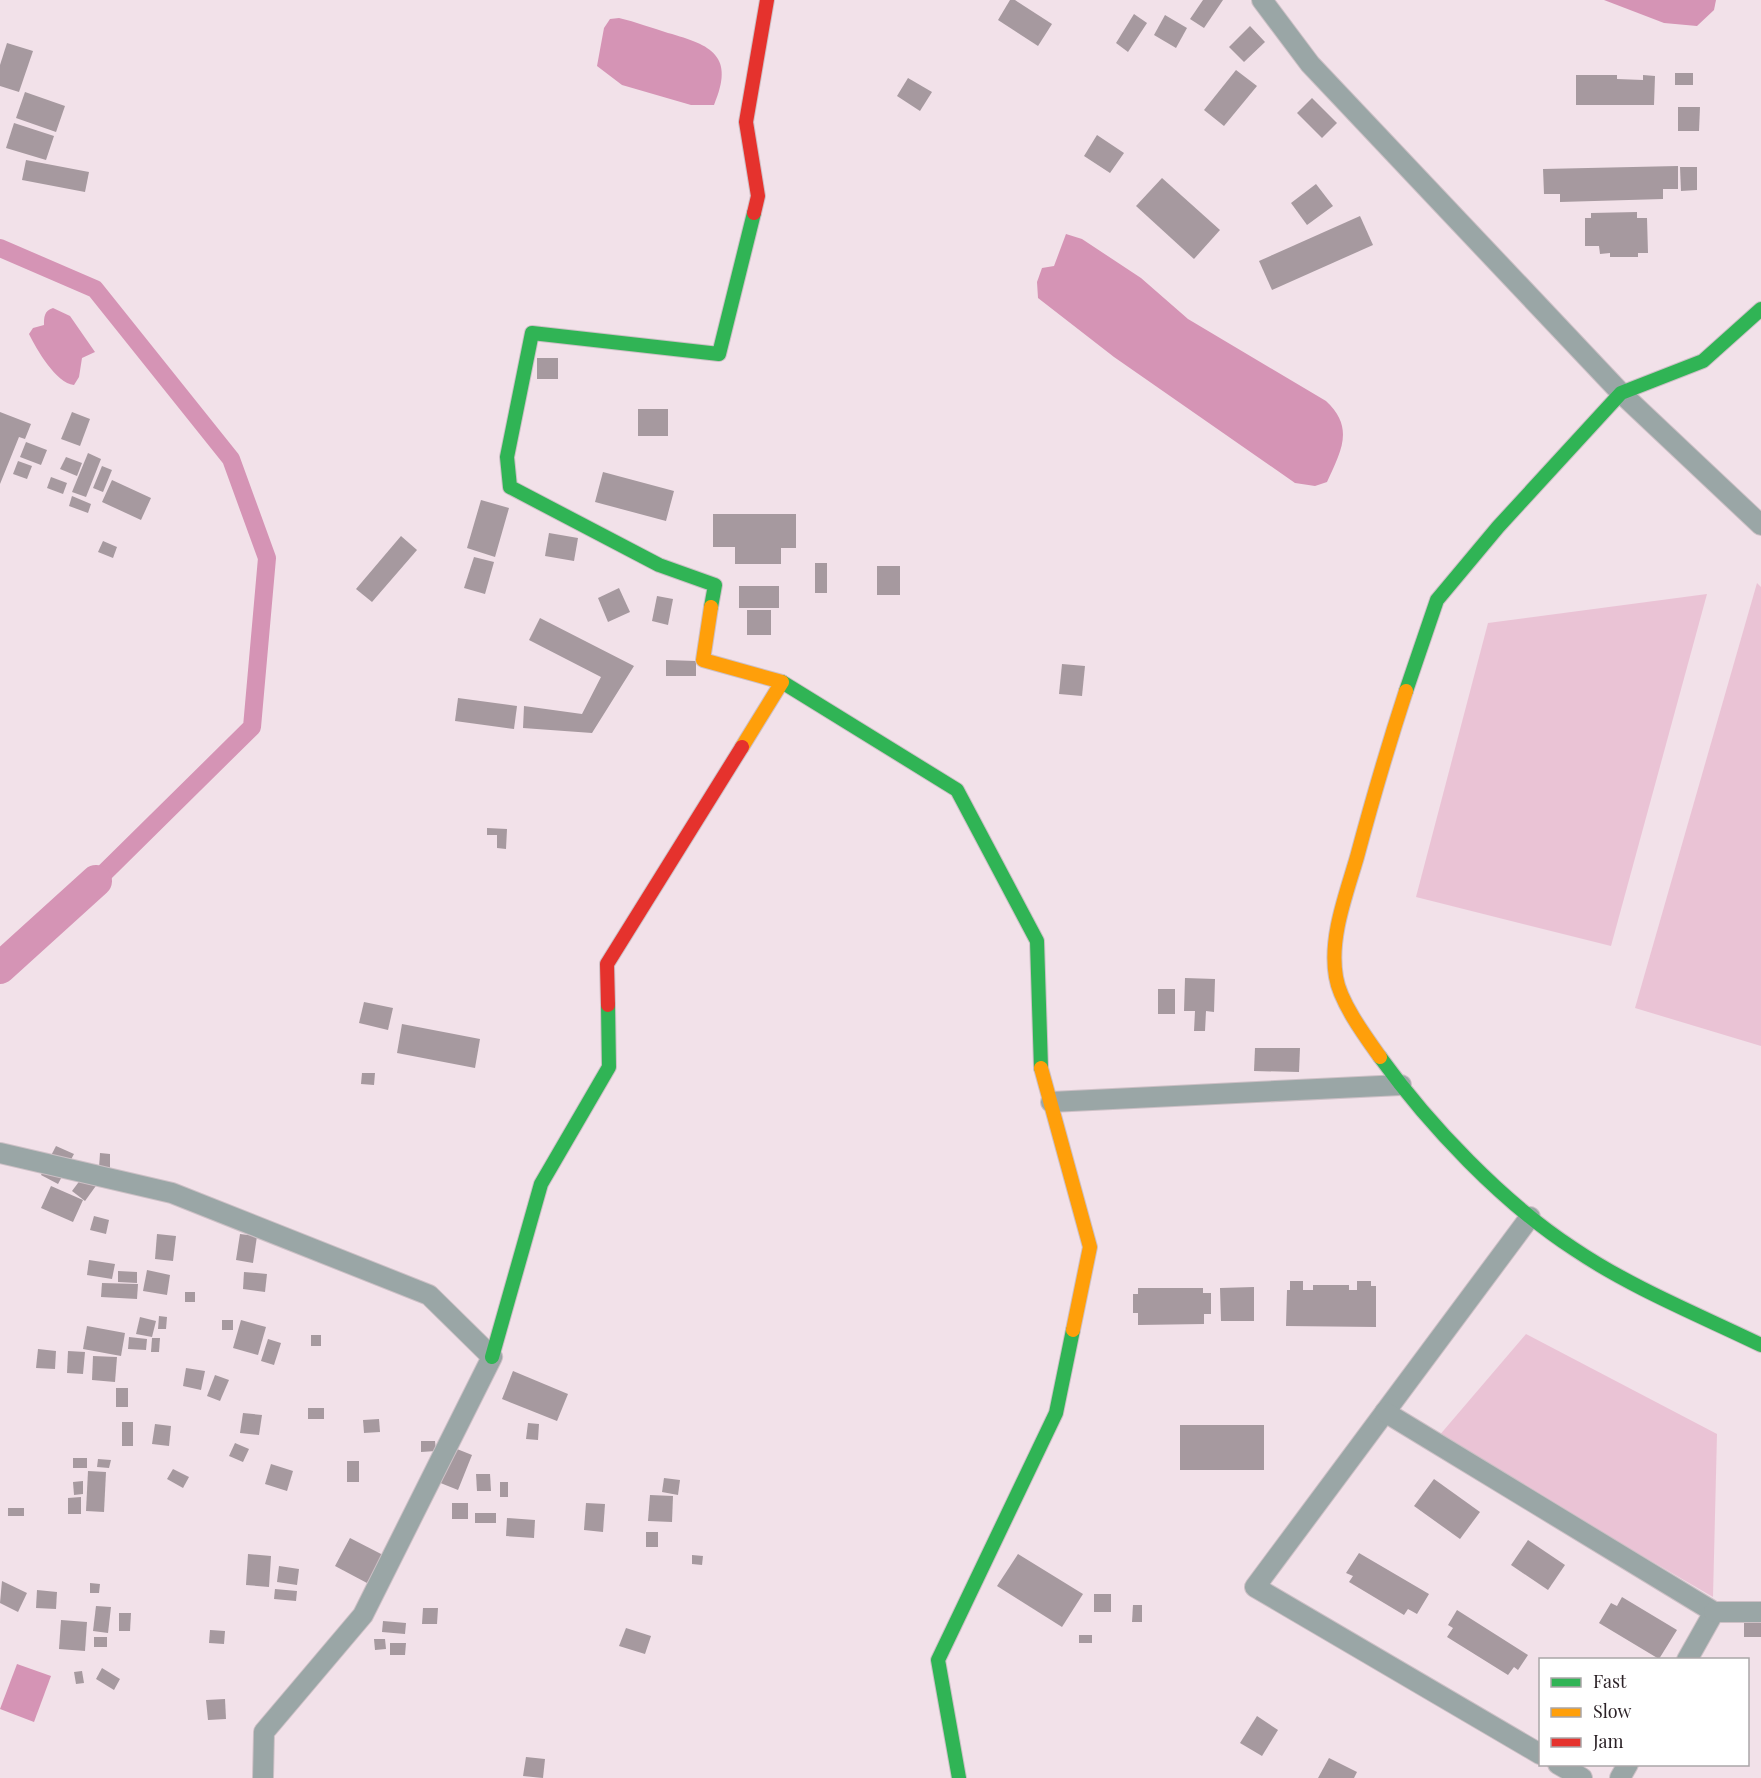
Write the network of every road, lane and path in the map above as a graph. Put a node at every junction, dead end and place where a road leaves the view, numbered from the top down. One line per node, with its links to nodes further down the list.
1 (767, 0): 6 (street)
2 (1262, 0): 4 (street)
3 (1761, 309): 4 (street)
4 (1621, 393): 5 (street); 7 (street)
5 (1761, 525)
6 (782, 682): 8 (street); 12 (street)
7 (1401, 1085): 8 (street); 10 (street)
8 (1051, 1102): 20 (street)
9 (0, 1153): 12 (street)
10 (1530, 1217): 11 (street); 13 (street)
11 (1761, 1345)
12 (492, 1357): 19 (street)
13 (1385, 1412): 14 (street); 17 (street)
14 (1714, 1612): 15 (street); 16 (street)
15 (1761, 1612)
16 (1688, 1658)
17 (1539, 1753)
18 (1561, 1766): 21 (street)
19 (263, 1778)
20 (959, 1778)
21 (1581, 1778)

